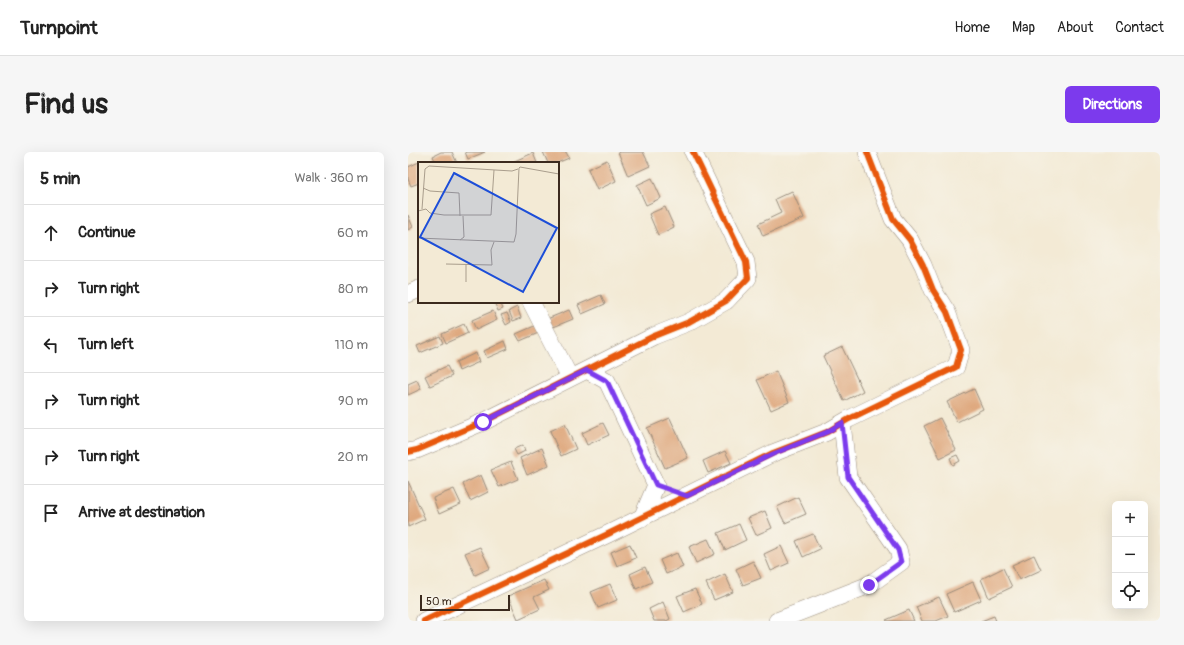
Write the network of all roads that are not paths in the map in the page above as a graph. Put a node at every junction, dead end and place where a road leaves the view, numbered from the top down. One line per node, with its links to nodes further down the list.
1 (693, 152): 6 (street)
2 (867, 152): 10 (street)
3 (418, 289): 4 (street)
4 (408, 294)
5 (532, 303): 8 (street)
6 (615, 357): 7 (street); 9 (street)
7 (587, 370): 8 (street); 9 (street)
8 (570, 378): 11 (street)
9 (607, 381): 12 (street)
10 (842, 423): 13 (street); 16 (street)
11 (408, 452)
12 (656, 485): 13 (street); 14 (street)
13 (687, 496): 14 (street)
14 (642, 518): 15 (street)
15 (424, 621)
16 (777, 621)

